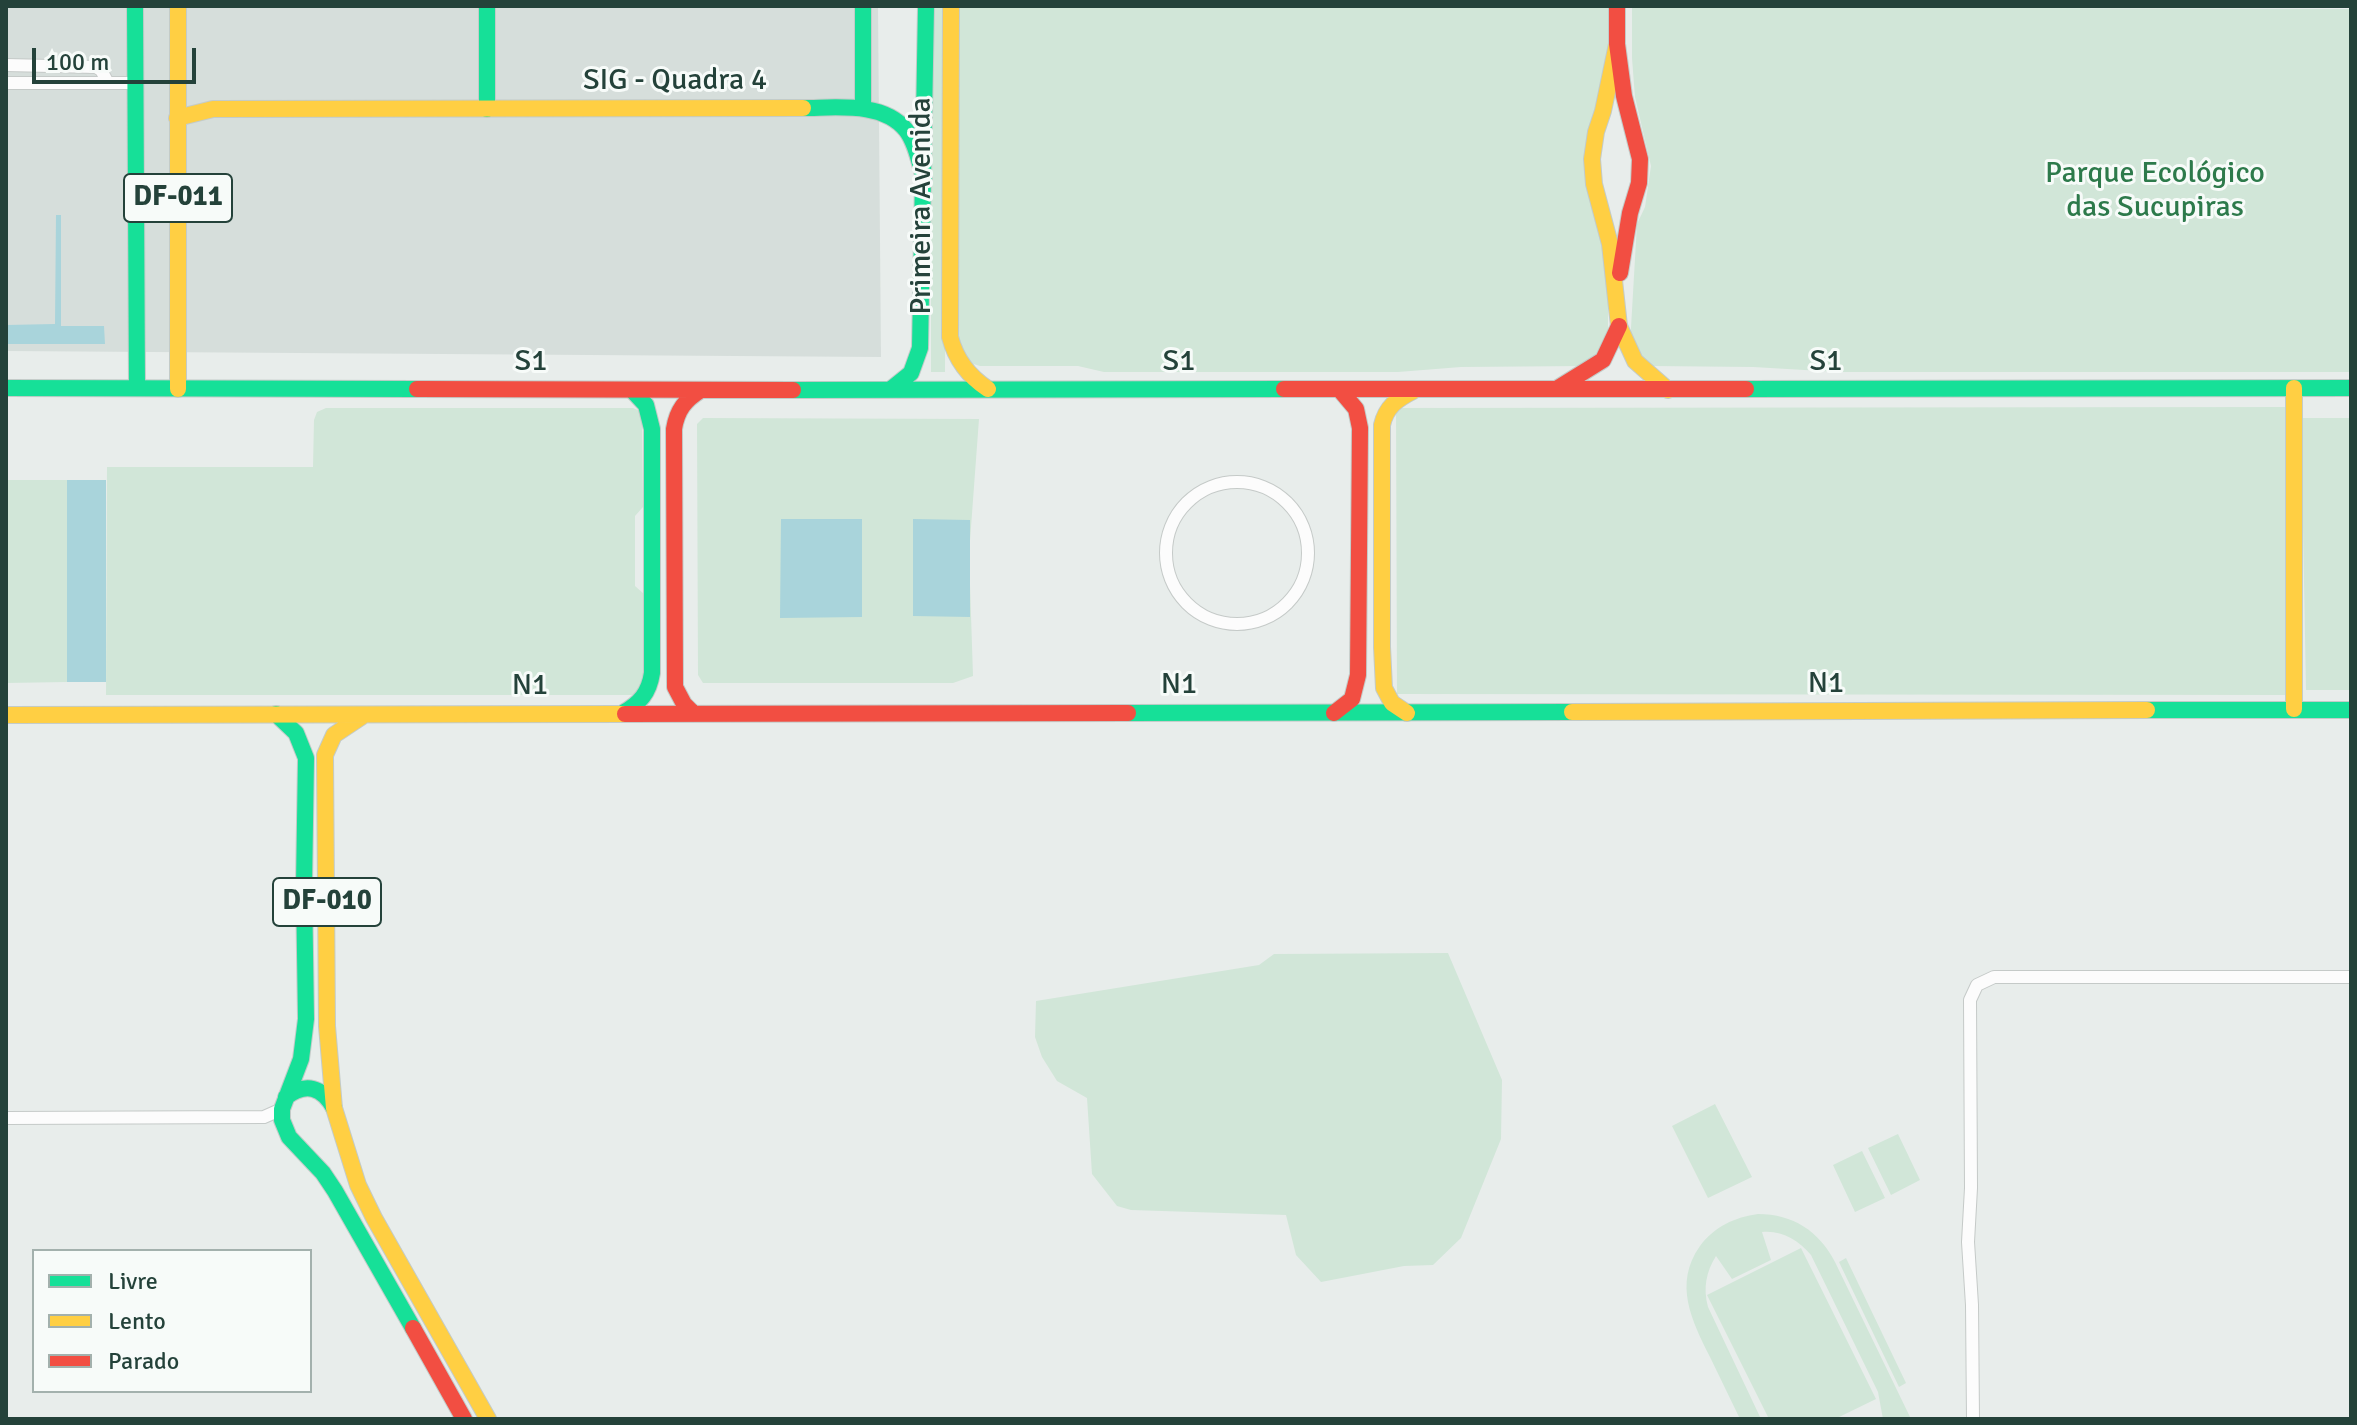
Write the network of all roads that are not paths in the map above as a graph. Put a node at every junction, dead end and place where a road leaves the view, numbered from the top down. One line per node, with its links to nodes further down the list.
1 (135, 6): 12 (main road, DF-011)
2 (178, 6): 13 (main road, DF-011)
3 (487, 6): 16 (main road)
4 (863, 6): 14 (main road)
5 (926, 6): 20 (main road, Primeira Avenida)
6 (951, 6): 34 (main road, Primeira Avenida)
7 (1617, 6): 8 (main road)
8 (1617, 44): 18 (main road); 19 (main road)
9 (6, 65): 11 (street)
10 (6, 83): 11 (street)
11 (108, 83): 12 (street)
12 (136, 83): 26 (main road, DF-011)
13 (177, 98): 15 (main road); 17 (main road, DF-011)
14 (863, 108): 16 (main road, SIG - Quadra 4); 20 (main road)
15 (213, 109): 16 (main road, SIG - Quadra 4); 17 (main road)
16 (487, 109)
17 (177, 118): 29 (main road, DF-011)
18 (1631, 127): 19 (main road); 22 (main road)
19 (1596, 132): 21 (main road)
20 (924, 178): 33 (main road, Primeira Avenida)
21 (1599, 209): 22 (main road); 23 (main road)
22 (1630, 213): 23 (main road)
23 (1616, 295): 24 (main road)
24 (1619, 326): 30 (main road); 37 (main road)
25 (6, 388): 26 (main road, S1)
26 (137, 388): 29 (main road, S1)
27 (2294, 388): 28 (main road, S1); 37 (main road, S1); 39 (main road)
28 (2351, 388)
29 (178, 389): 31 (main road, S1)
30 (1557, 389): 36 (main road, S1); 37 (main road, S1)
31 (632, 390): 32 (main road, S1); 41 (main road)
32 (701, 390): 33 (main road, S1); 45 (main road)
33 (890, 390): 34 (main road, S1)
34 (989, 390): 35 (main road, S1)
35 (1340, 390): 36 (main road, S1); 42 (main road)
36 (1414, 390): 43 (main road)
37 (1668, 390)
38 (1239, 625): 38 (street)
39 (2294, 709): 40 (main road, N1); 43 (main road, N1)
40 (2351, 710)
41 (623, 713): 45 (main road, N1); 47 (main road, N1)
42 (1334, 713): 43 (main road, N1); 45 (main road, N1)
43 (1407, 713)
44 (276, 714): 46 (main road, N1); 47 (main road, N1); 49 (main road, DF-010)
45 (694, 714)
46 (6, 715)
47 (364, 715): 50 (main road, DF-010)
48 (2351, 977): 54 (street)
49 (284, 1103): 50 (main road); 51 (street); 52 (main road)
50 (334, 1108): 53 (main road, DF-010)
51 (6, 1118)
52 (464, 1419)
53 (488, 1419)
54 (1973, 1419)

